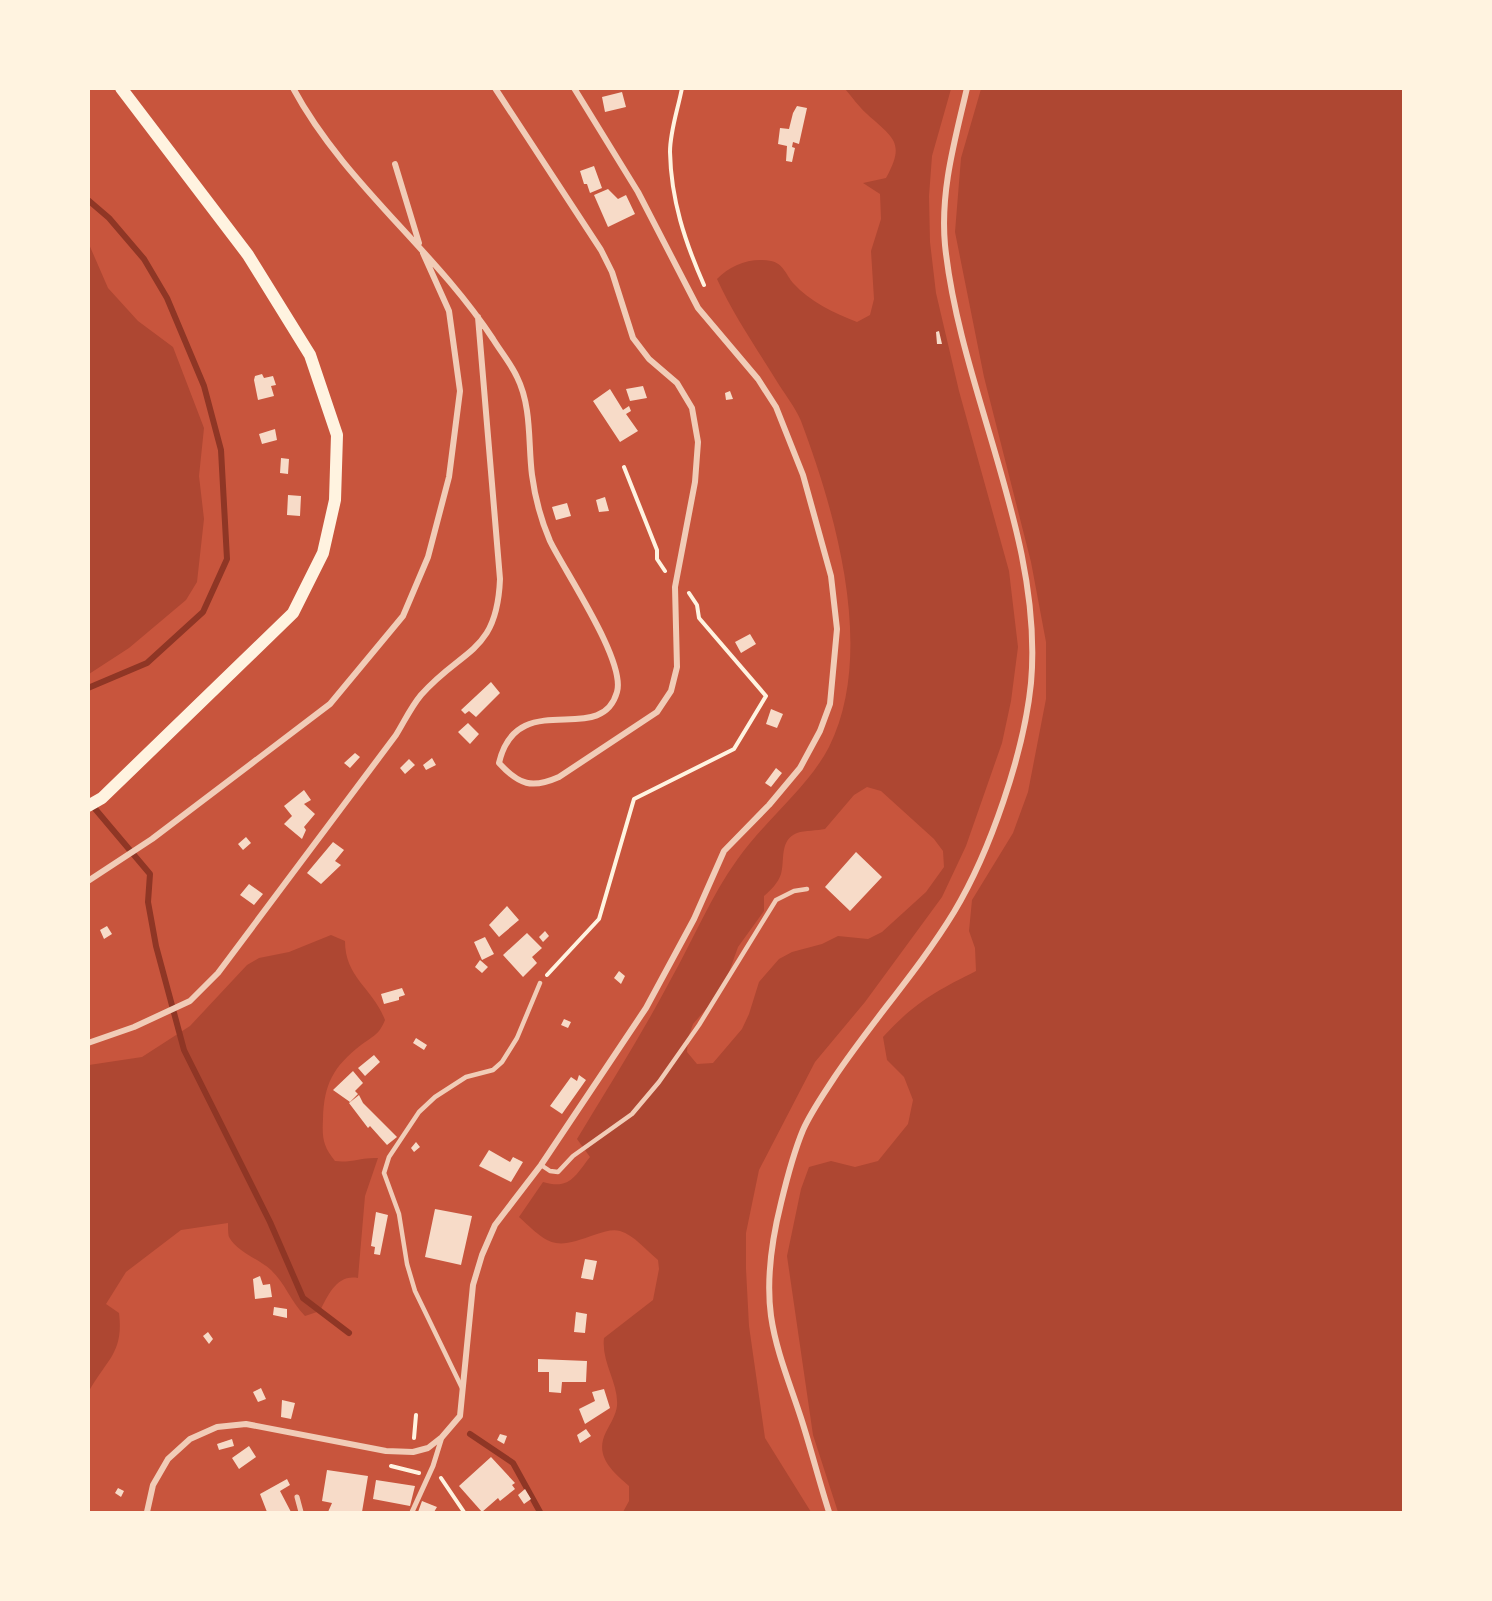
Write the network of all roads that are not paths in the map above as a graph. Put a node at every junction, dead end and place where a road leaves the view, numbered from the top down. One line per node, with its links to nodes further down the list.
1 (121, 88): 9 (main road)
2 (293, 88): 7 (street)
3 (495, 88): 8 (street)
4 (574, 88): 14 (street)
5 (967, 88): 21 (street)
6 (395, 164): 7 (street)
7 (420, 245): 8 (street); 10 (street)
8 (478, 316): 13 (street)
9 (88, 806)
10 (88, 881)
11 (807, 889): 14 (lane)
12 (540, 983): 15 (lane)
13 (88, 1043)
14 (541, 1165): 15 (street)
15 (464, 1392): 16 (street)
16 (442, 1437): 18 (street); 20 (street)
17 (297, 1497): 19 (street)
18 (147, 1512)
19 (301, 1512)
20 (412, 1512)
21 (829, 1512)

